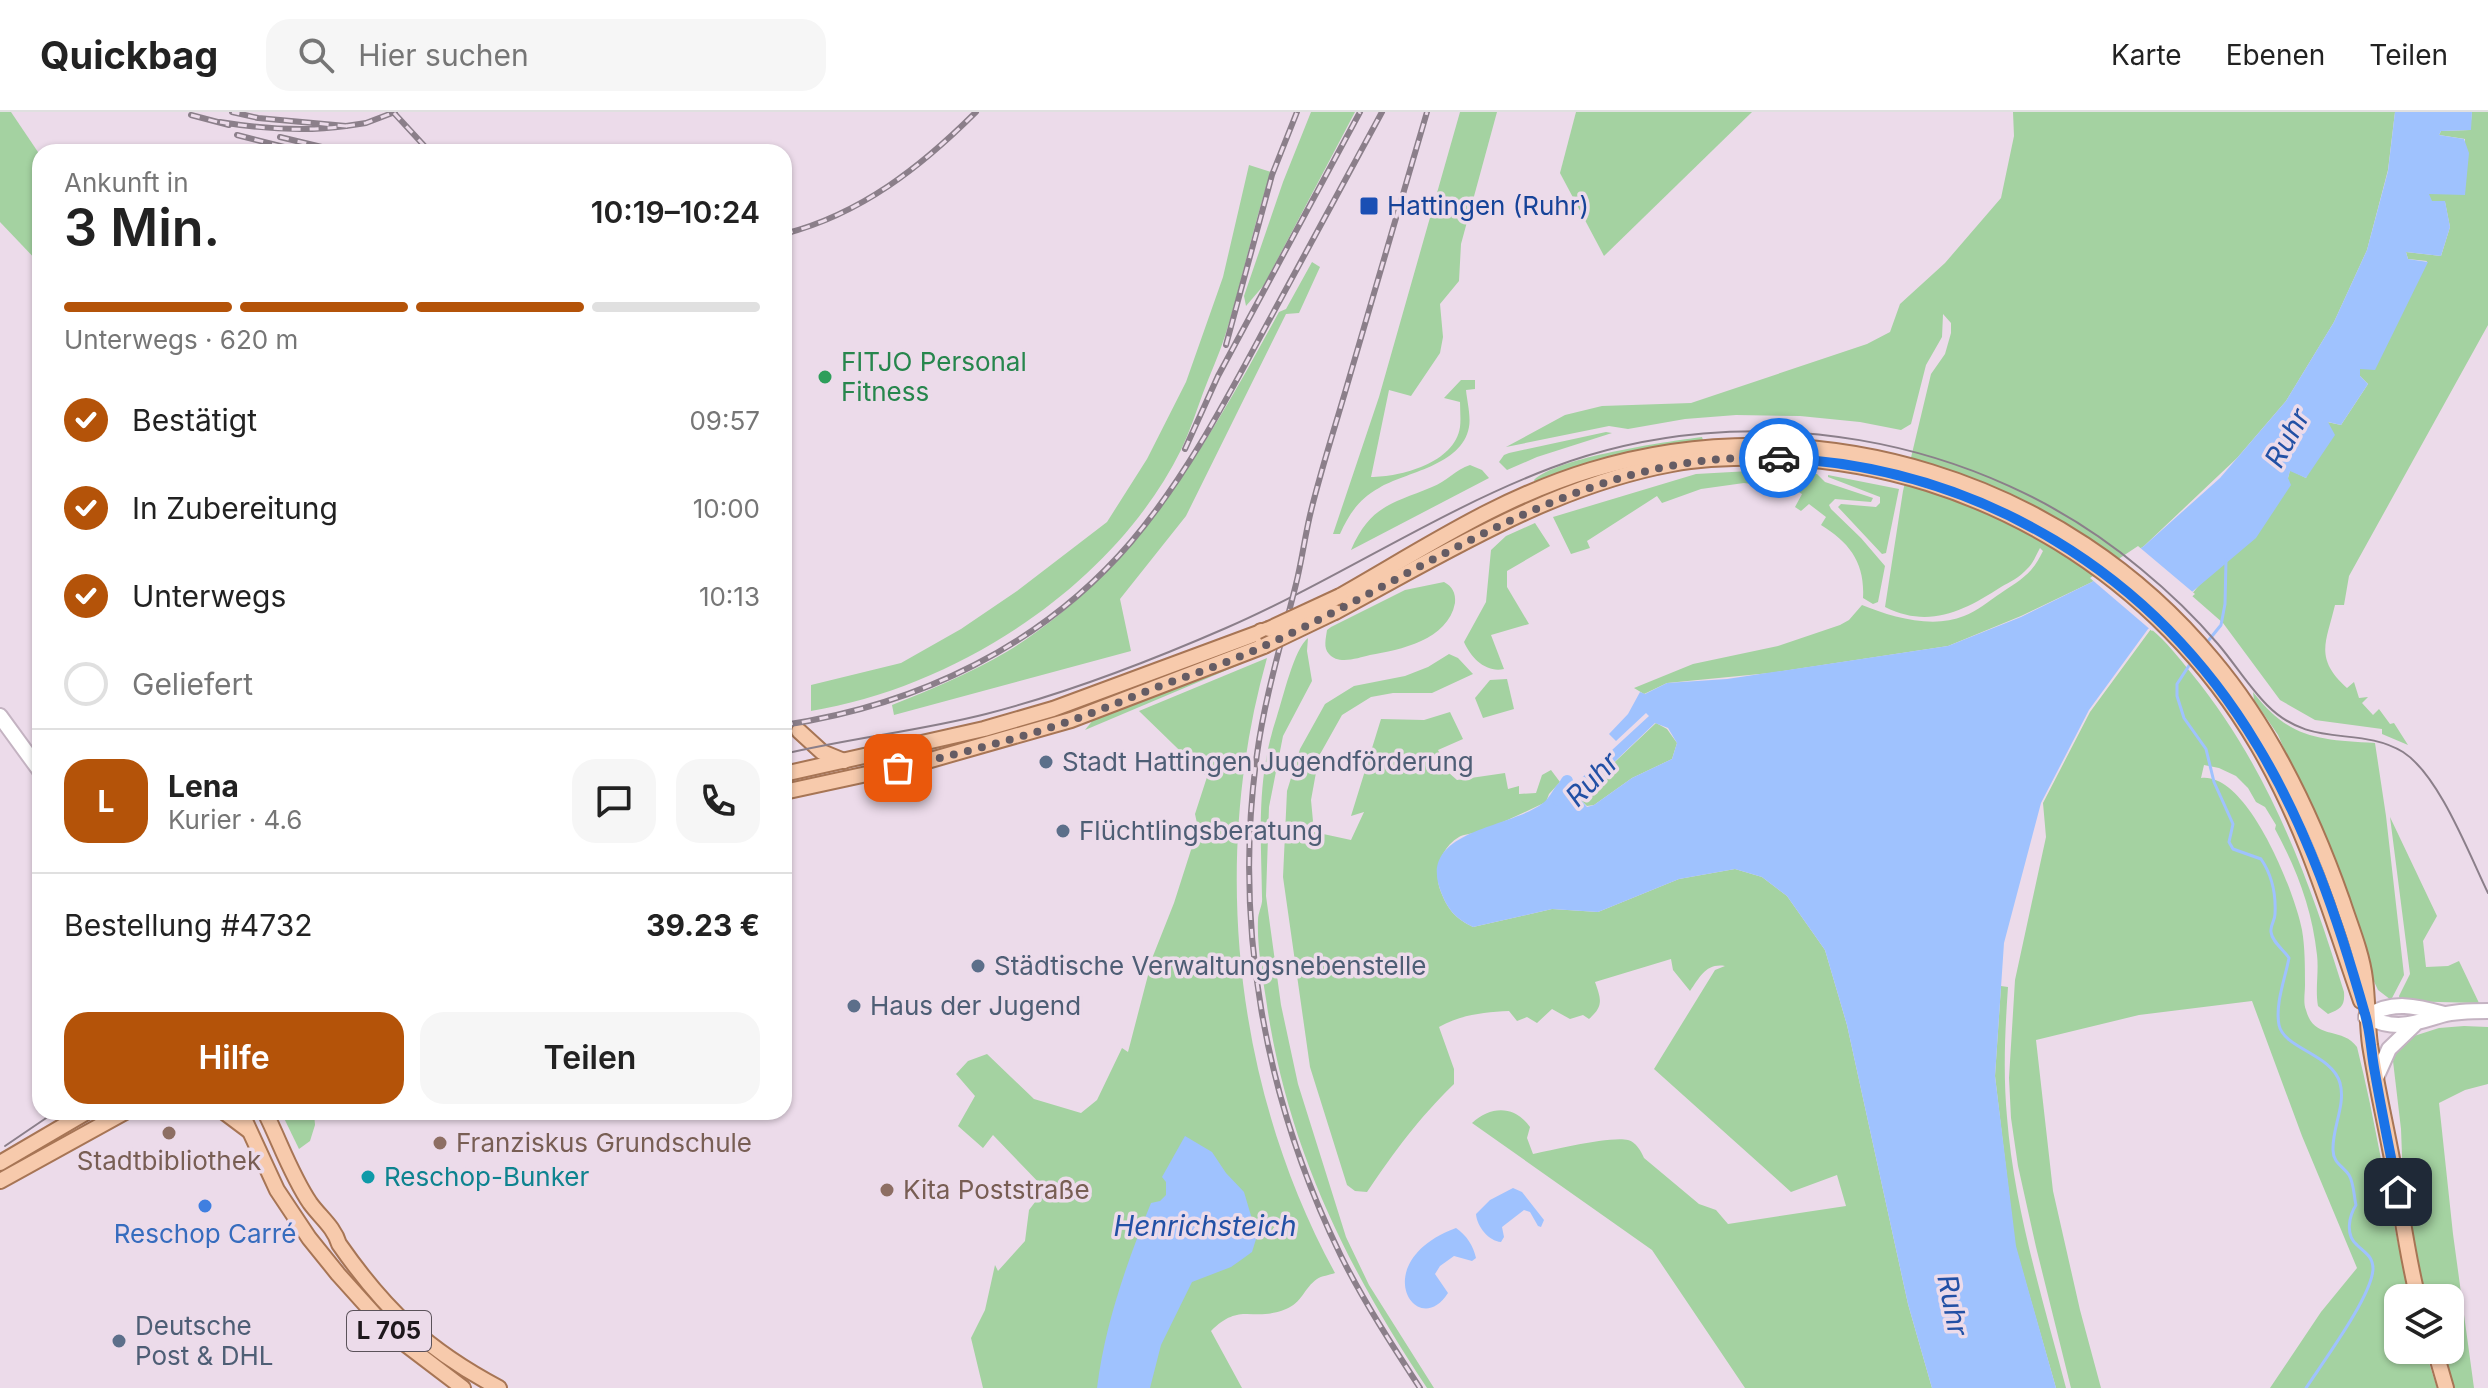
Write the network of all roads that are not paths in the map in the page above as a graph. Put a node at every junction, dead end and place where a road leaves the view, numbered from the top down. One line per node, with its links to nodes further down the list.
1 (1890, 466): 2 (main road); 4 (main road); 19 (main road)
2 (1462, 525): 3 (main road); 4 (main road)
3 (1446, 533): 5 (main road); 6 (main road, bridge)
4 (1471, 540): 5 (main road)
5 (1454, 549): 6 (main road, bridge)
6 (1265, 635): 7 (main road); 8 (main road)
7 (1243, 638): 8 (main road); 12 (main road)
8 (1247, 653): 15 (main road)
9 (0, 716): 11 (street)
10 (799, 731): 12 (main road)
11 (32, 760)
12 (844, 761): 13 (main road)
13 (792, 772)
14 (792, 778): 15 (main road)
15 (809, 787): 16 (main road)
16 (792, 790)
17 (2488, 1011): 18 (street)
18 (2444, 1014): 19 (street); 20 (street)
19 (2366, 1017): 20 (street); 21 (main road)
20 (2414, 1025): 21 (street)
21 (2376, 1078): 33 (main road)
22 (73, 1120): 28 (main road)
23 (111, 1120): 29 (main road)
24 (234, 1120): 27 (main road)
25 (245, 1120): 27 (main road, L 705)
26 (269, 1120): 30 (main road, L 705)
27 (251, 1133): 31 (main road, L 705)
28 (0, 1163)
29 (0, 1181)
30 (339, 1244): 31 (main road); 32 (main road); 36 (main road, L 705)
31 (316, 1247): 32 (main road, L 705)
32 (328, 1260): 35 (main road, L 705)
33 (2415, 1284)
34 (2439, 1364): 37 (main road)
35 (463, 1388)
36 (499, 1388)
37 (2446, 1388)

